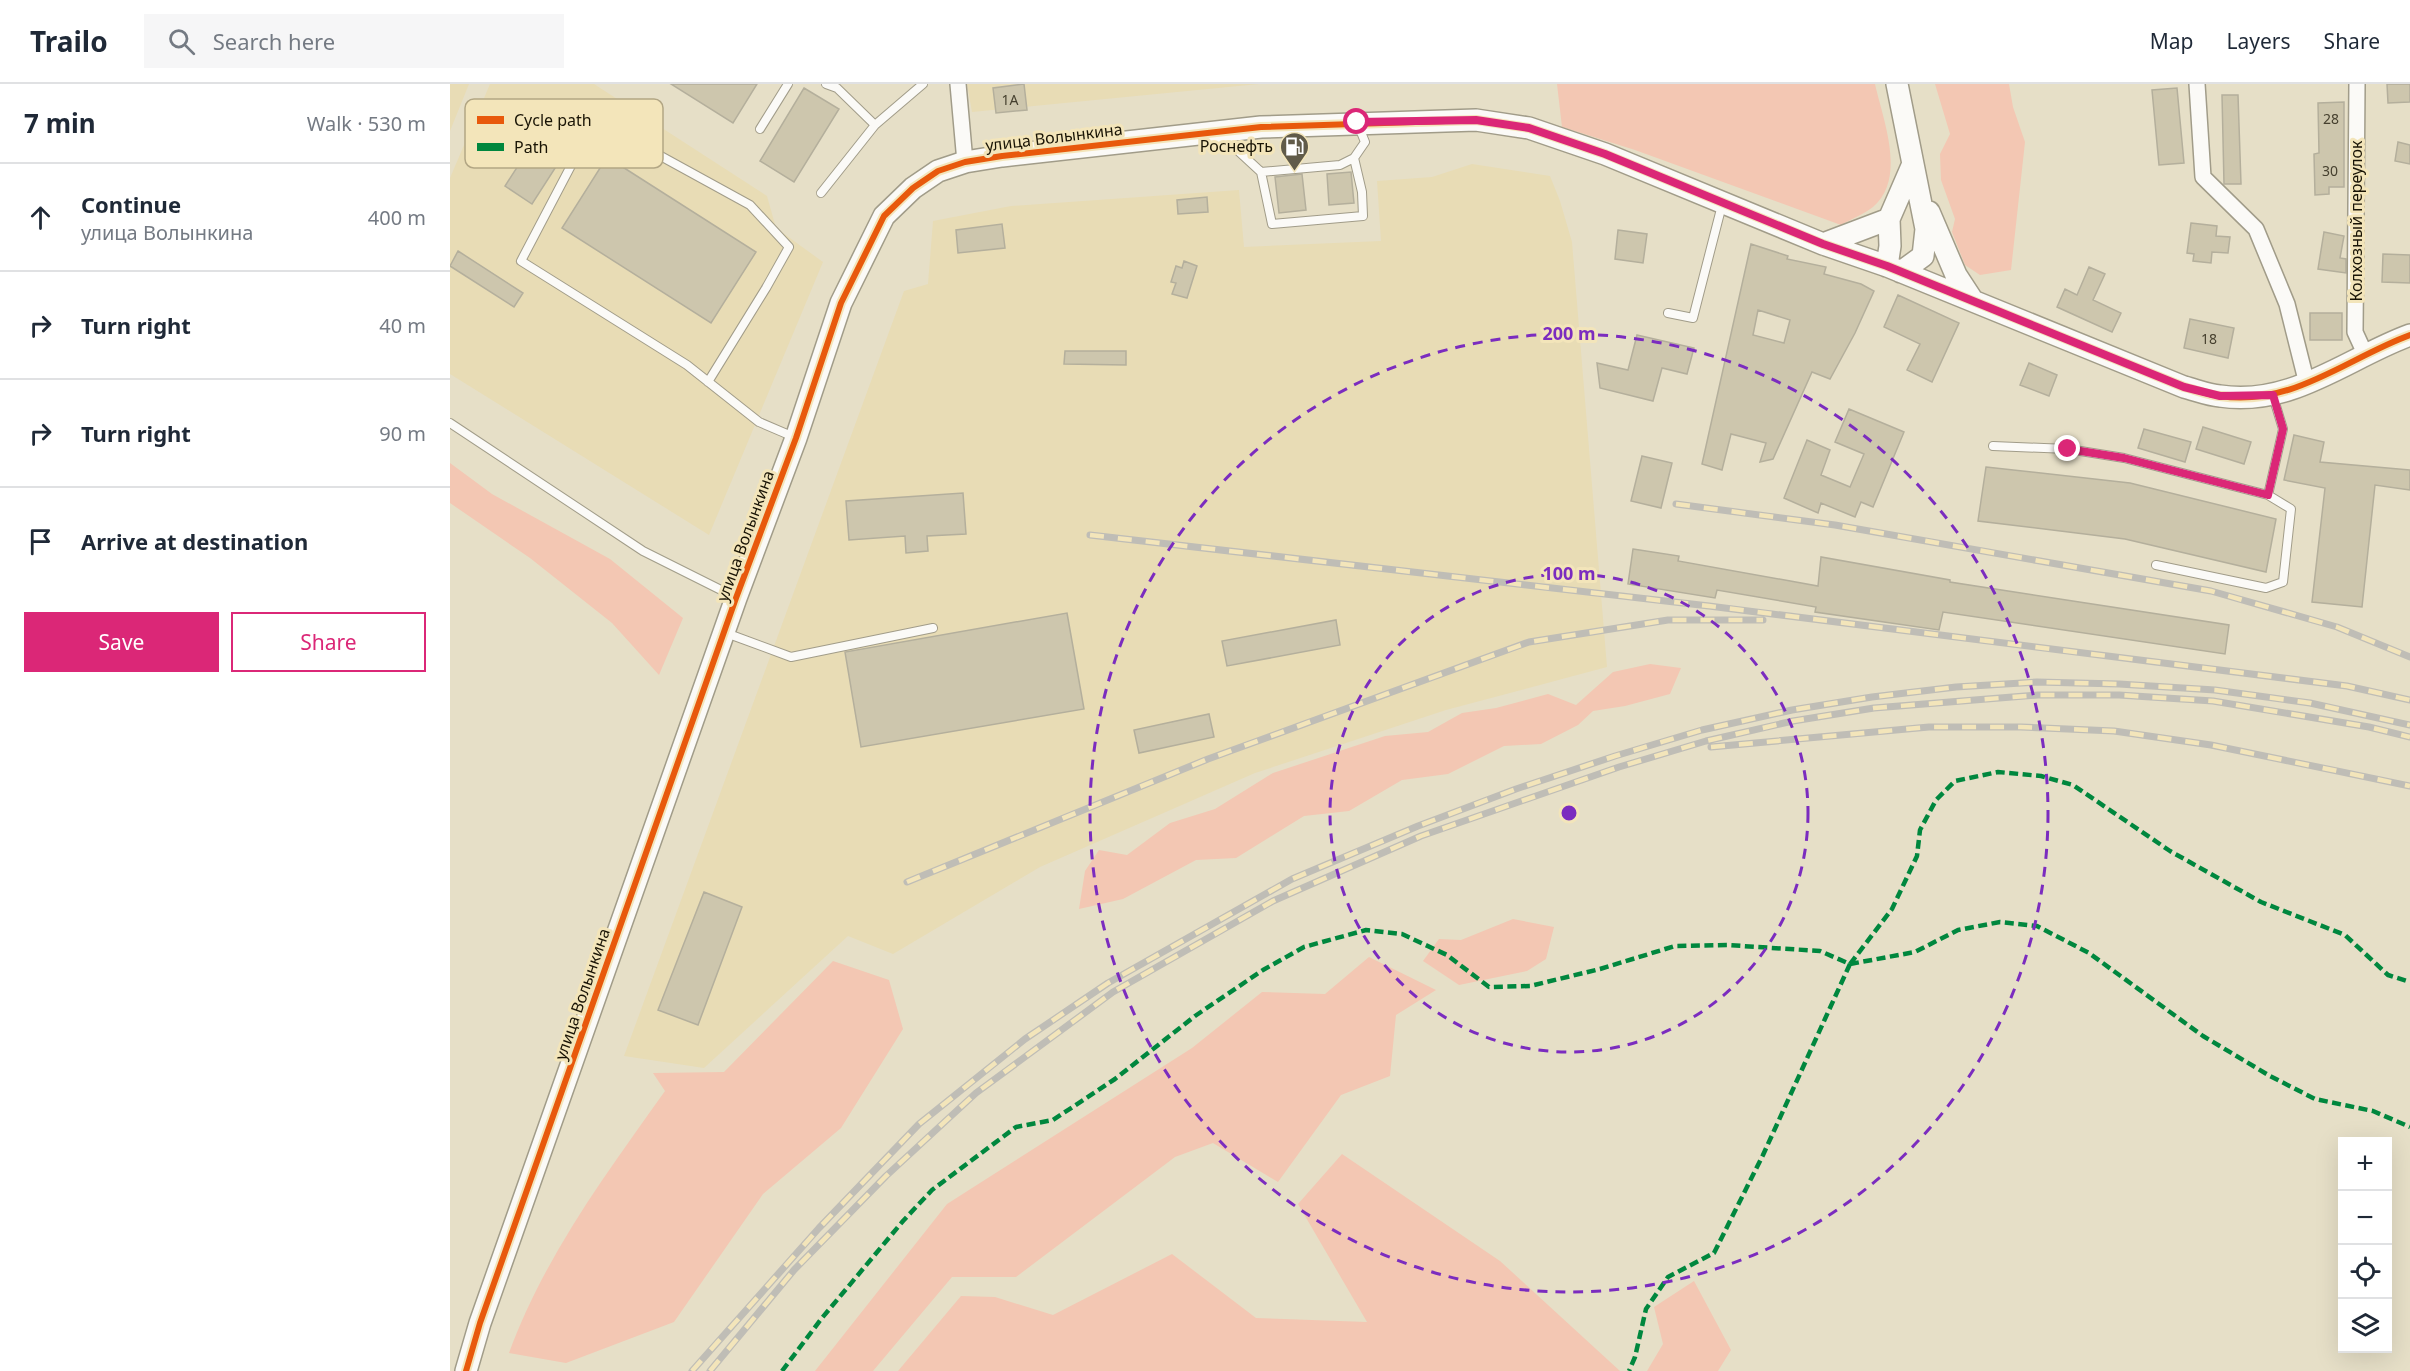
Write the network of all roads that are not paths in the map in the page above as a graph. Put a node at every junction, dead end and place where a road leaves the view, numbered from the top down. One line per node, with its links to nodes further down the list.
1 (788, 84): 10 (lane)
2 (826, 84): 9 (lane)
3 (923, 84): 9 (lane)
4 (958, 84): 14 (street)
5 (1897, 84): 15 (street)
6 (2197, 84): 28 (street)
7 (2357, 84): 26 (street, Колхозный переулок)
8 (1357, 122): 11 (street, улица Волынкина); 13 (lane); 19 (street, улица Волынкина)
9 (875, 124): 18 (lane)
10 (760, 129)
11 (1217, 131): 14 (street, улица Волынкина); 17 (lane)
12 (663, 157): 27 (lane)
13 (1354, 158): 17 (lane); 17 (lane)
14 (965, 162): 31 (street, улица Волынкина)
15 (1912, 166): 20 (street); 22 (street); 23 (street)
16 (570, 168): 27 (lane)
17 (1261, 172)
18 (821, 193)
19 (1722, 202): 21 (street, улица Волынкина); 24 (lane)
20 (1889, 219): 21 (street); 22 (street)
21 (1823, 244): 22 (street, улица Волынкина)
22 (1894, 269): 23 (street, улица Волынкина)
23 (1973, 301): 29 (street, улица Волынкина)
24 (1668, 314)
25 (2410, 335): 26 (street, улица Волынкина)
26 (2366, 356): 28 (street, улица Волынкина)
27 (708, 382): 31 (lane)
28 (2307, 384): 29 (street, улица Волынкина)
29 (2273, 395): 33 (lane)
30 (450, 423): 35 (lane)
31 (796, 438): 35 (street, улица Волынкина)
32 (1993, 446): 33 (lane)
33 (2268, 495): 34 (lane)
34 (2156, 565)
35 (736, 598): 37 (street, улица Волынкина)
36 (933, 628): 37 (lane)
37 (724, 633): 38 (street, улица Волынкина)
38 (466, 1371)

